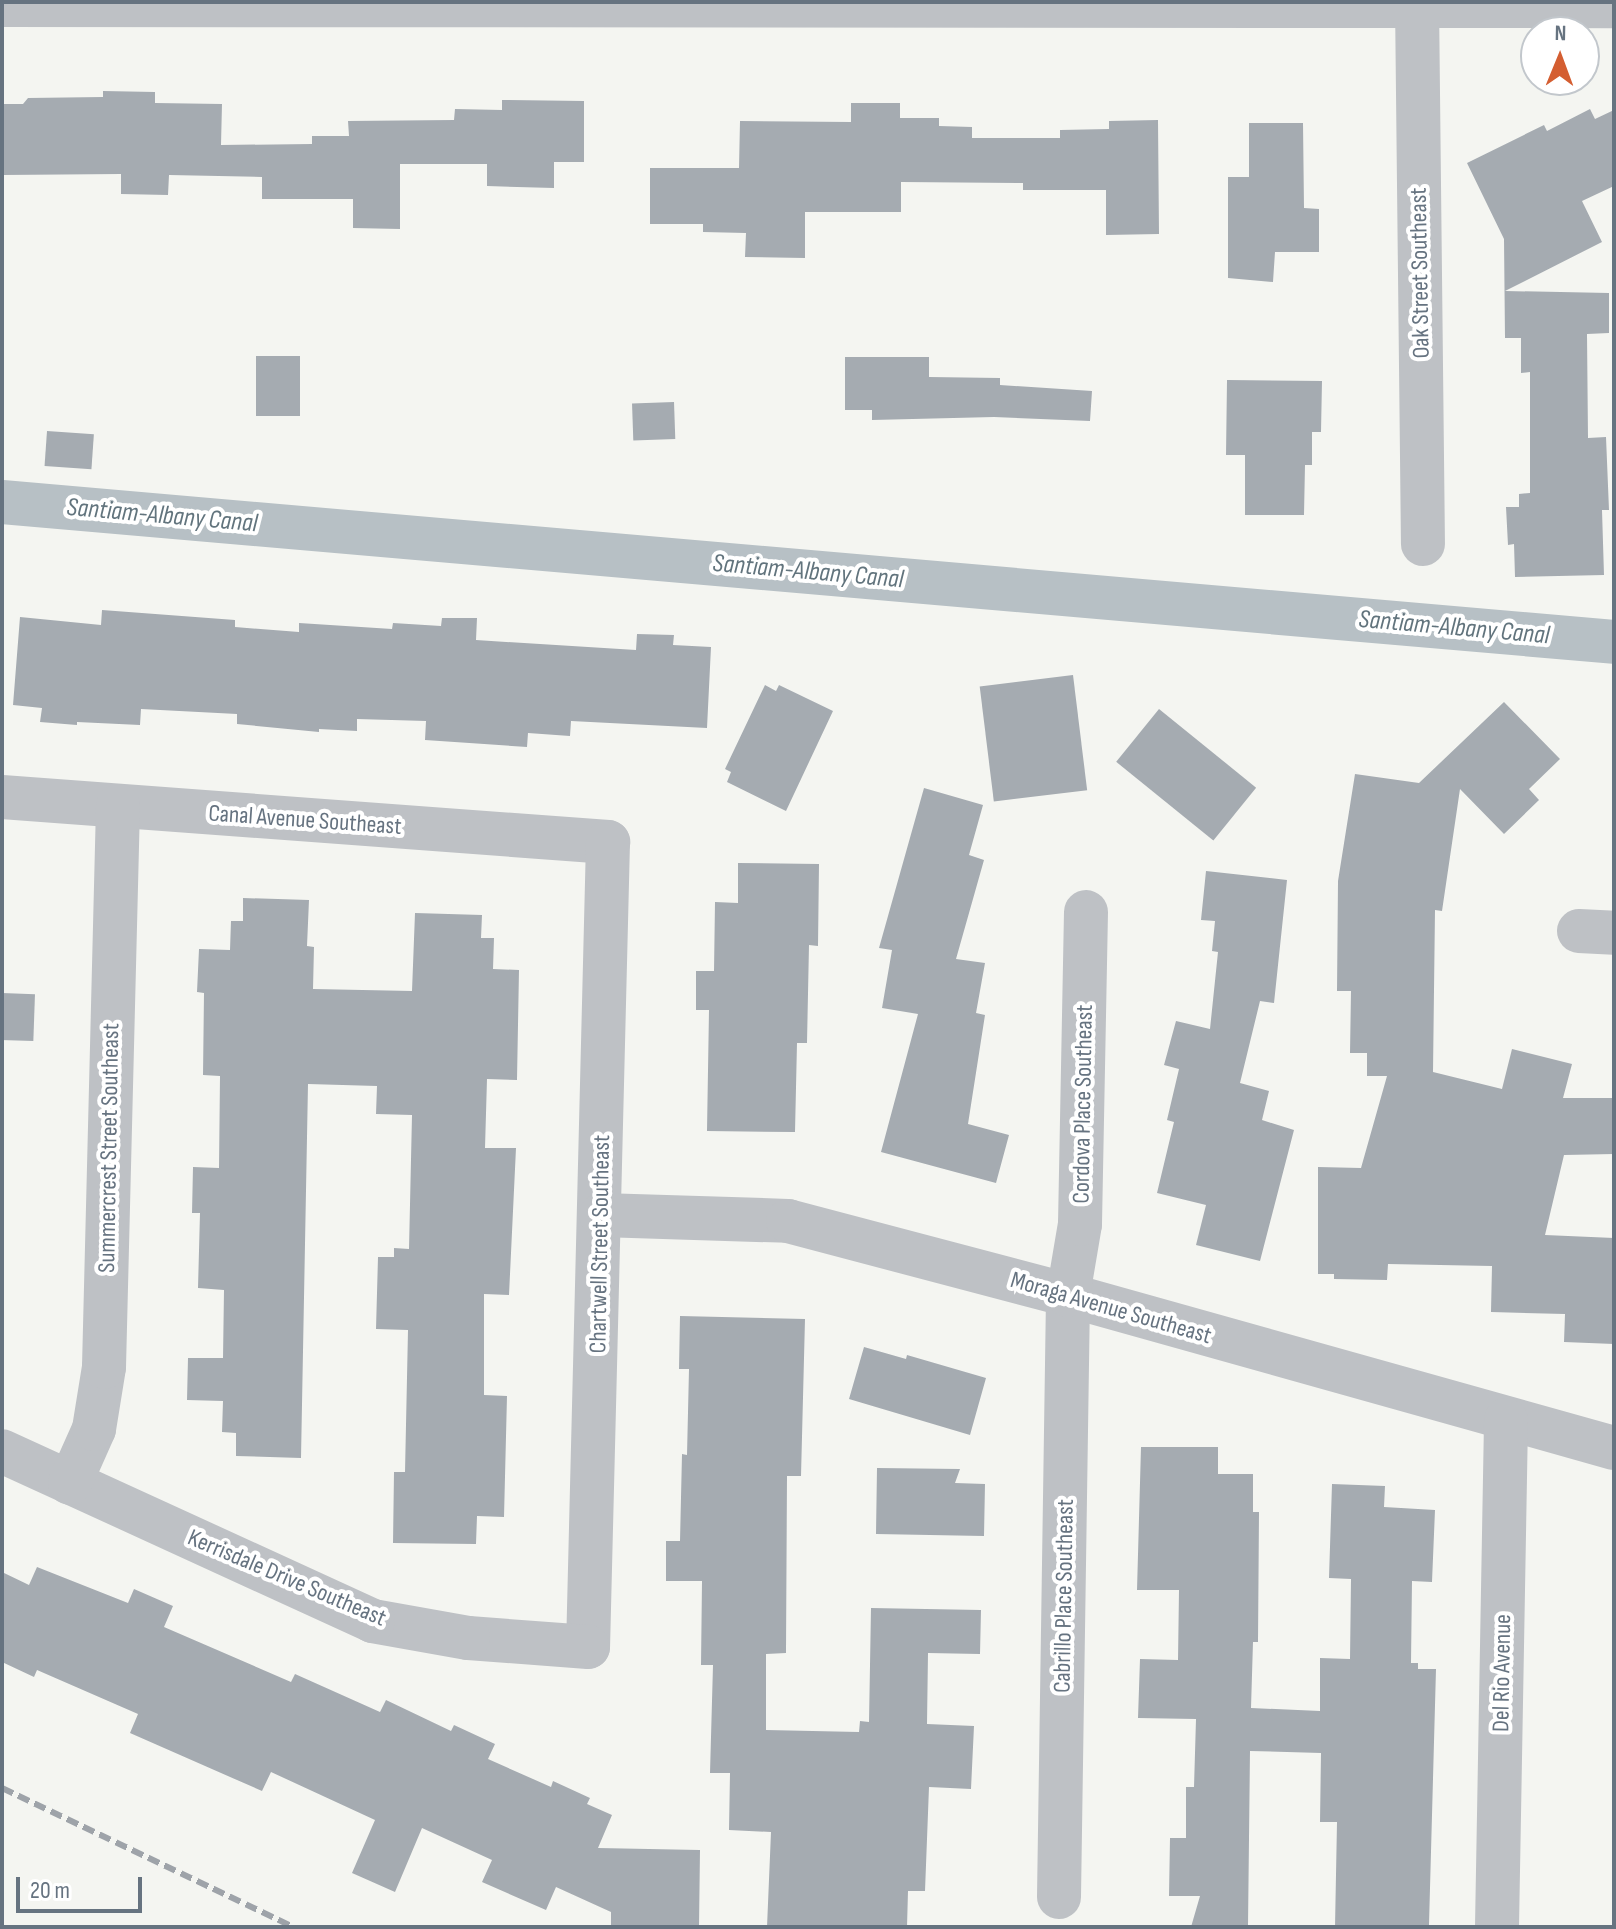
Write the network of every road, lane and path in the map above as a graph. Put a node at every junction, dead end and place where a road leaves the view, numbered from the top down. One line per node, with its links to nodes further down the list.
1 (2, 5): 2 (street)
2 (1418, 5): 3 (street); 4 (street, Oak Street Southeast)
3 (1614, 6)
4 (1423, 544)
5 (2, 797): 6 (street, Canal Avenue Southeast)
6 (118, 806): 7 (street, Canal Avenue Southeast); 14 (street, Summercrest Street Southeast)
7 (608, 842): 9 (street, Chartwell Street Southeast)
8 (1086, 912): 10 (street, Cordova Place Southeast)
9 (601, 1215): 10 (street, Moraga Avenue Southeast); 15 (street, Chartwell Street Southeast)
10 (1068, 1295): 11 (street, Moraga Avenue Southeast); 16 (street, Cabrillo Place Southeast)
11 (1506, 1420): 12 (street, Moraga Avenue Southeast); 17 (street, Del Rio Avenue)
12 (1614, 1448)
13 (2, 1451): 14 (street, Kerrisdale Drive Southeast)
14 (70, 1483): 15 (street, Kerrisdale Drive Southeast)
15 (588, 1647)
16 (1059, 1897)
17 (1497, 1927)

